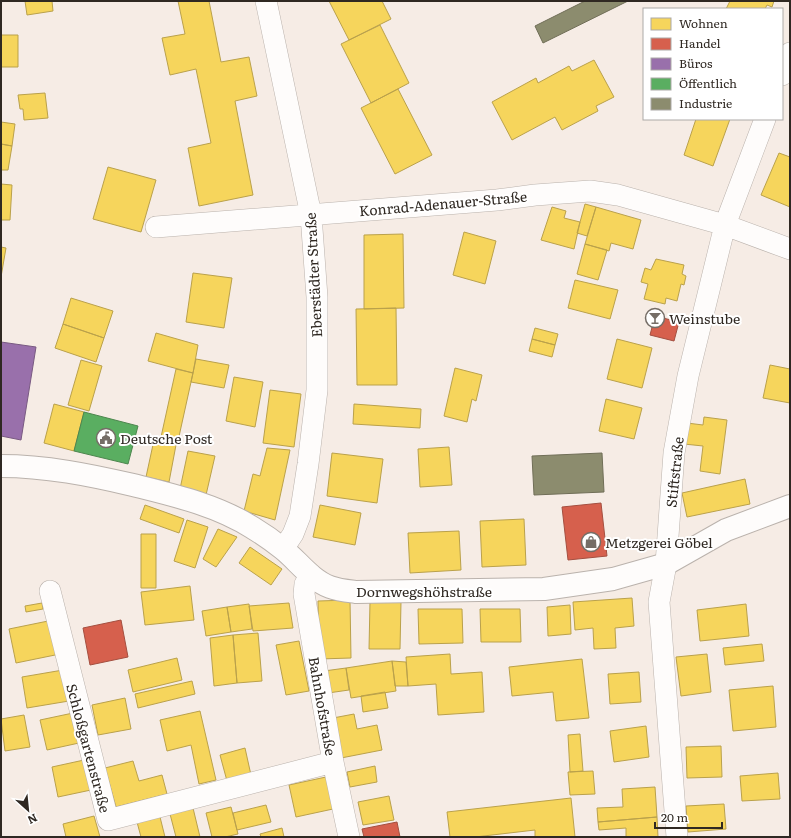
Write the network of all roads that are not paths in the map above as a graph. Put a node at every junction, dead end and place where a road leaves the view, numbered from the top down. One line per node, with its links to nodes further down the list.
1 (266, 1): 5 (street, Eberstädter Straße)
2 (790, 53): 3 (street)
3 (783, 72)
4 (765, 120): 6 (street, Stiftstraße)
5 (312, 215): 6 (street, Konrad-Adenauer-Straße); 7 (street, Konrad-Adenauer-Straße); 11 (street, Eberstädter Straße)
6 (725, 225): 8 (street, Konrad-Adenauer-Straße); 12 (street, Stiftstraße)
7 (156, 227)
8 (790, 249)
9 (1, 466): 11 (street, Dornwegshöhstraße)
10 (790, 506): 12 (street, Dornwegshöhstraße)
11 (283, 549): 13 (street, Dornwegshöhstraße)
12 (666, 564): 13 (street, Dornwegshöhstraße); 17 (street, Stiftstraße)
13 (311, 575): 15 (street, Bahnhofstraße)
14 (50, 591): 15 (street, Schloßgartenstraße)
15 (332, 762): 16 (street, Bahnhofstraße)
16 (349, 837)
17 (677, 837)

